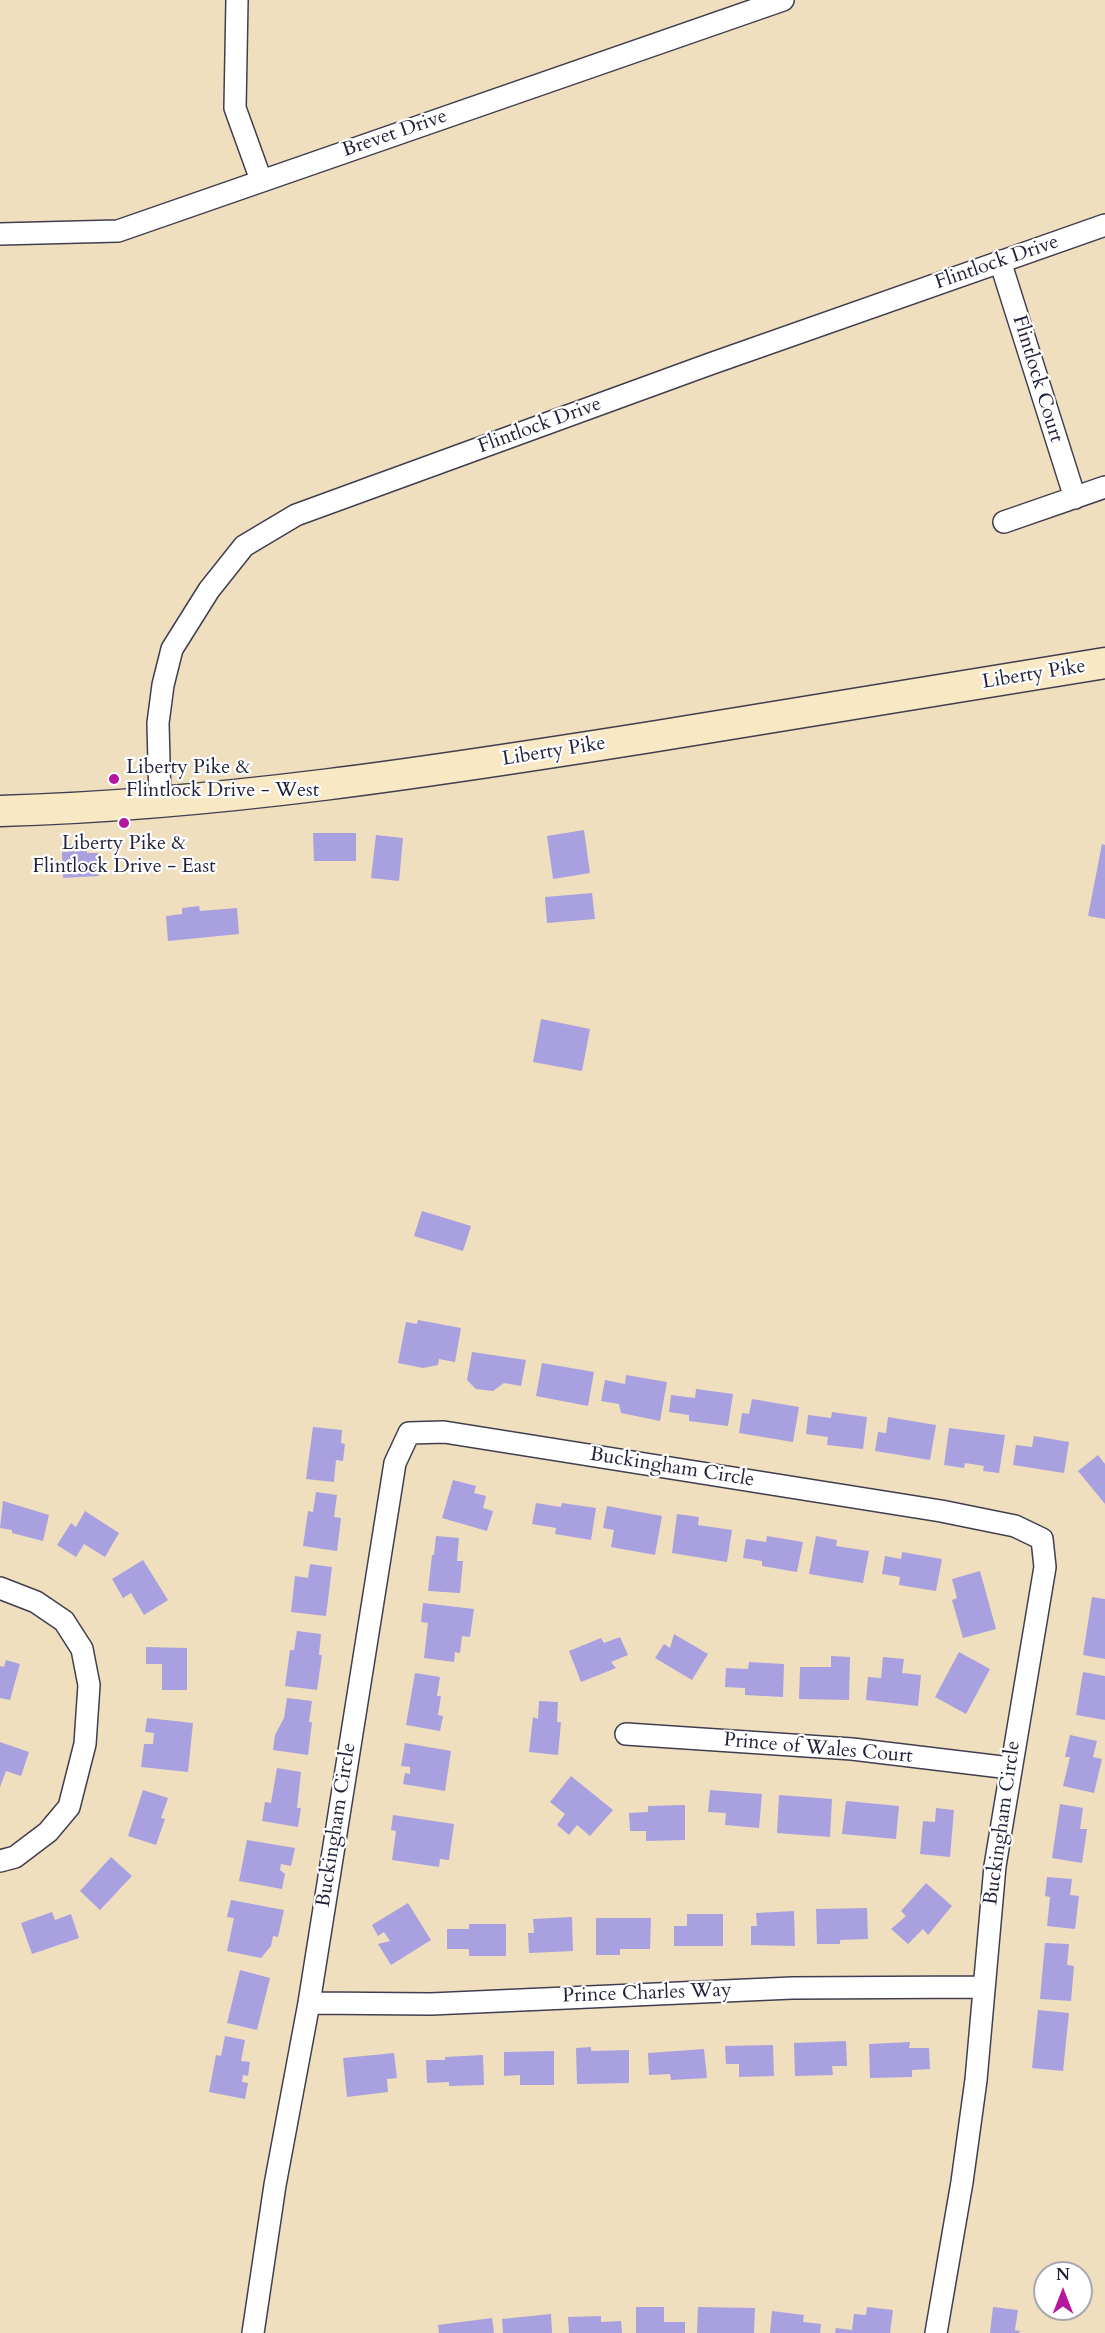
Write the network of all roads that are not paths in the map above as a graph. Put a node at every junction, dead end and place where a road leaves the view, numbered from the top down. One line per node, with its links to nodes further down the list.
1 (237, 0): 3 (street)
2 (783, 0): 3 (street, Brevet Drive)
3 (261, 180): 5 (street, Brevet Drive)
4 (1105, 225): 6 (street, Flintlock Drive)
5 (0, 234)
6 (1000, 261): 8 (street, Flintlock Court); 11 (street, Flintlock Drive)
7 (1105, 487): 8 (street)
8 (1075, 498): 9 (street)
9 (1004, 522)
10 (1105, 663): 11 (street, Liberty Pike)
11 (160, 802): 12 (street, Liberty Pike)
12 (0, 811)
13 (0, 1588): 16 (street)
14 (626, 1734): 15 (street, Prince of Wales Court)
15 (1010, 1768): 17 (street, Buckingham Circle); 18 (street, Buckingham Circle)
16 (0, 1860)
17 (984, 1987): 18 (street, Prince Charles Way); 20 (street, Buckingham Circle)
18 (309, 2003): 19 (street, Buckingham Circle)
19 (253, 2333)
20 (936, 2333)

